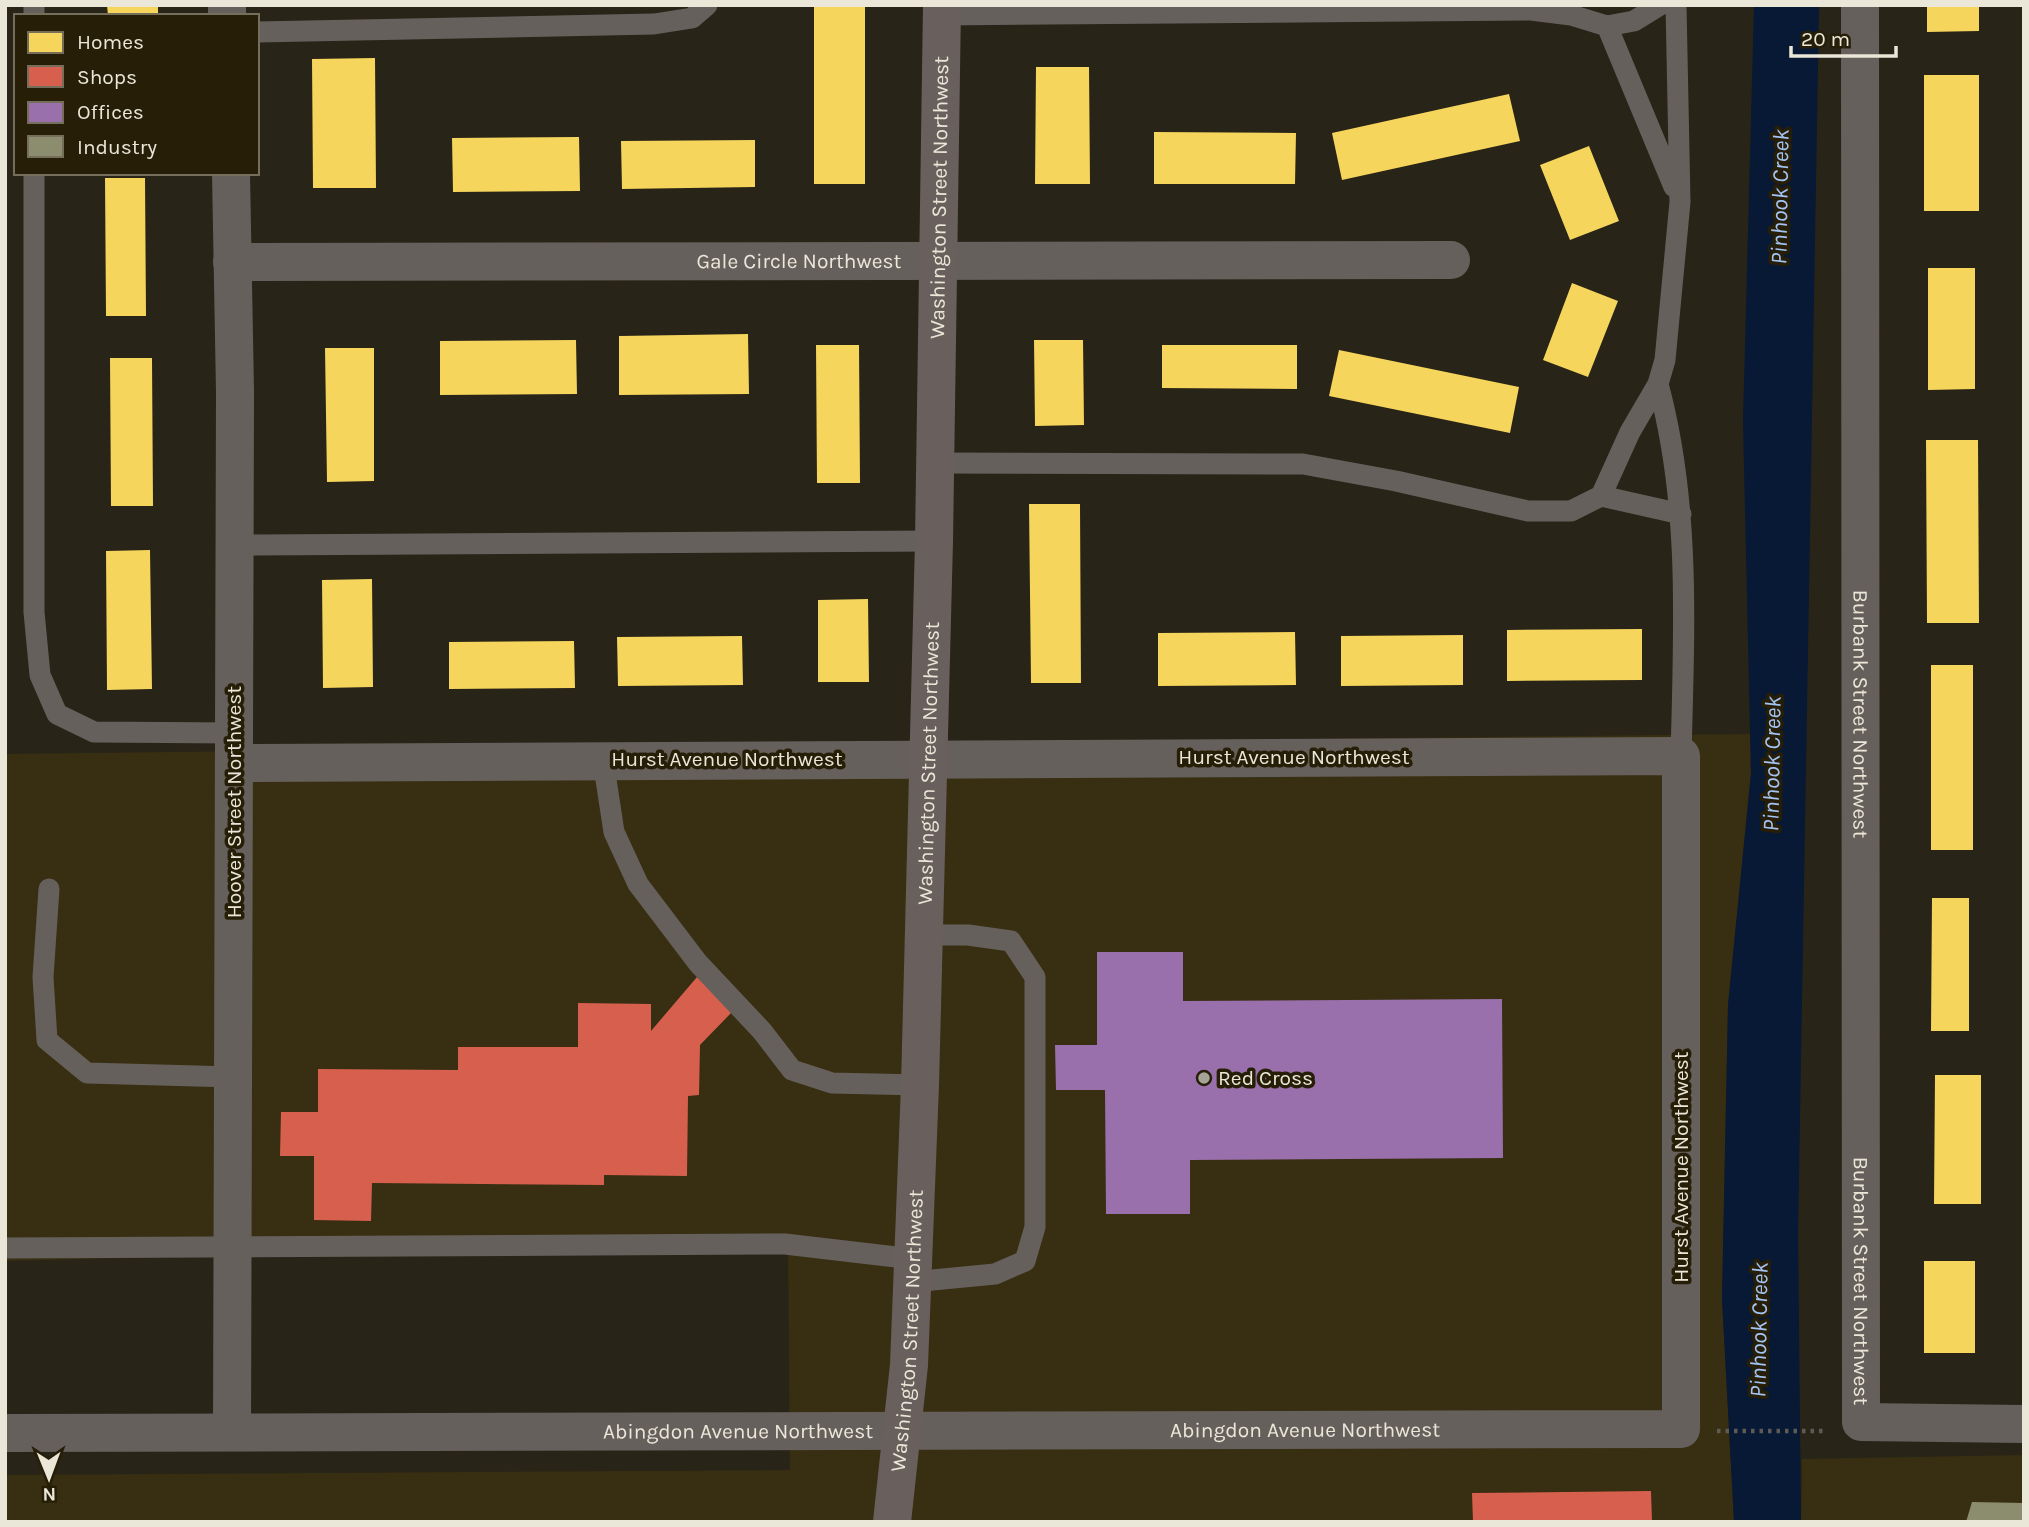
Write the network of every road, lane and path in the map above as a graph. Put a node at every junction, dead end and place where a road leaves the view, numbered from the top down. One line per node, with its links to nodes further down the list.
1 (707, 5): 7 (lane)
2 (1660, 5): 6 (lane)
3 (1676, 5): 10 (lane)
4 (1860, 5): 31 (street, Burbank Street Northwest)
5 (942, 10): 6 (lane); 12 (main road, Washington Street Northwest)
6 (1607, 26): 10 (lane)
7 (259, 32)
8 (34, 175): 20 (lane)
9 (230, 175): 13 (street, Hoover Street Northwest)
10 (1680, 202): 14 (lane)
11 (1451, 260): 12 (street, Gale Circle Northwest)
12 (939, 261): 13 (street, Gale Circle Northwest); 15 (main road, Washington Street Northwest)
13 (232, 262): 19 (street, Hoover Street Northwest)
14 (1658, 384): 16 (lane); 17 (lane)
15 (935, 464): 16 (lane); 18 (main road, Washington Street Northwest)
16 (1601, 496): 17 (lane)
17 (1681, 514): 21 (lane)
18 (934, 541): 19 (lane); 22 (main road, Washington Street Northwest)
19 (235, 545): 20 (street, Hoover Street Northwest)
20 (234, 748): 23 (street, Hurst Avenue Northwest); 26 (street, Hoover Street Northwest)
21 (1681, 756): 22 (street, Hurst Avenue Northwest); 33 (street, Hurst Avenue Northwest)
22 (928, 758): 23 (street, Hurst Avenue Northwest); 25 (main road, Washington Street Northwest)
23 (603, 760): 27 (lane)
24 (48, 889): 26 (lane)
25 (924, 935): 27 (main road, Washington Street Northwest); 30 (lane)
26 (233, 1077): 29 (street, Hoover Street Northwest)
27 (919, 1085): 30 (main road, Washington Street Northwest)
28 (5, 1248): 29 (lane)
29 (232, 1248): 30 (lane); 34 (street, Hoover Street Northwest)
30 (912, 1270): 32 (main road, Washington Street Northwest)
31 (2024, 1424)
32 (902, 1430): 33 (street, Abingdon Avenue Northwest); 34 (street, Abingdon Avenue Northwest); 37 (main road, Washington Street Northwest)
33 (1695, 1430): 35 (path)
34 (232, 1432): 36 (street, Abingdon Avenue Northwest)
35 (1810, 1432)
36 (5, 1433)
37 (892, 1522)

